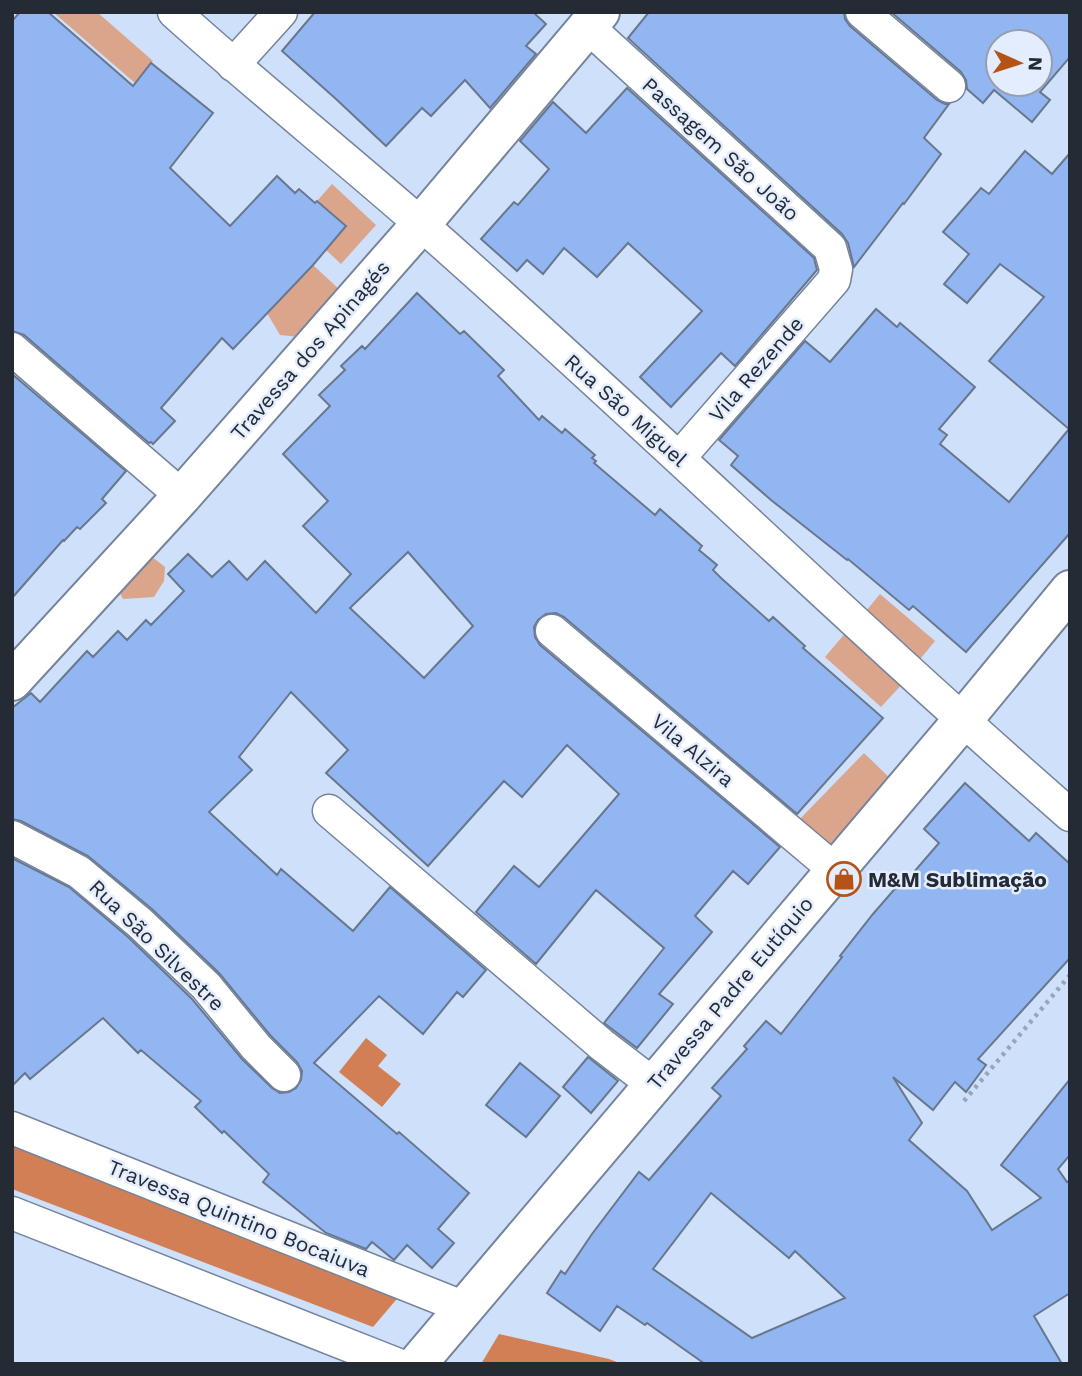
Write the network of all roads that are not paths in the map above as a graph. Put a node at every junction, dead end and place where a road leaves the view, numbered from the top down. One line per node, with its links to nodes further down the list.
1 (174, 12): 5 (street, Rua São Miguel)
2 (281, 12): 5 (street)
3 (862, 12): 6 (street)
4 (594, 20): 7 (main road, Travessa dos Apinagés); 8 (street, Passagem São João)
5 (233, 65): 7 (street, Rua São Miguel)
6 (949, 86)
7 (421, 224): 10 (street, Rua São Miguel); 11 (main road, Travessa dos Apinagés)
8 (834, 280): 10 (street, Vila Rezende)
9 (12, 349): 11 (street)
10 (679, 458): 15 (street, Rua São Miguel)
11 (182, 496): 14 (main road, Travessa dos Apinagés)
12 (1070, 590): 15 (main road, Travessa Padre Eutíquio)
13 (552, 631): 19 (street, Vila Alzira)
14 (12, 681)
15 (962, 721): 17 (street, Rua São Miguel); 19 (main road, Travessa Padre Eutíquio)
16 (329, 811): 21 (street)
17 (1070, 815)
18 (12, 837): 20 (street, Rua São Silvestre)
19 (834, 869): 21 (main road, Travessa Padre Eutíquio)
20 (284, 1075)
21 (653, 1084): 24 (main road, Travessa Padre Eutíquio)
22 (12, 1128): 24 (street, Travessa Quintino Bocaiuva)
23 (12, 1213): 25 (street)
24 (465, 1308): 26 (main road, Travessa Padre Eutíquio)
25 (396, 1364)
26 (416, 1364)

